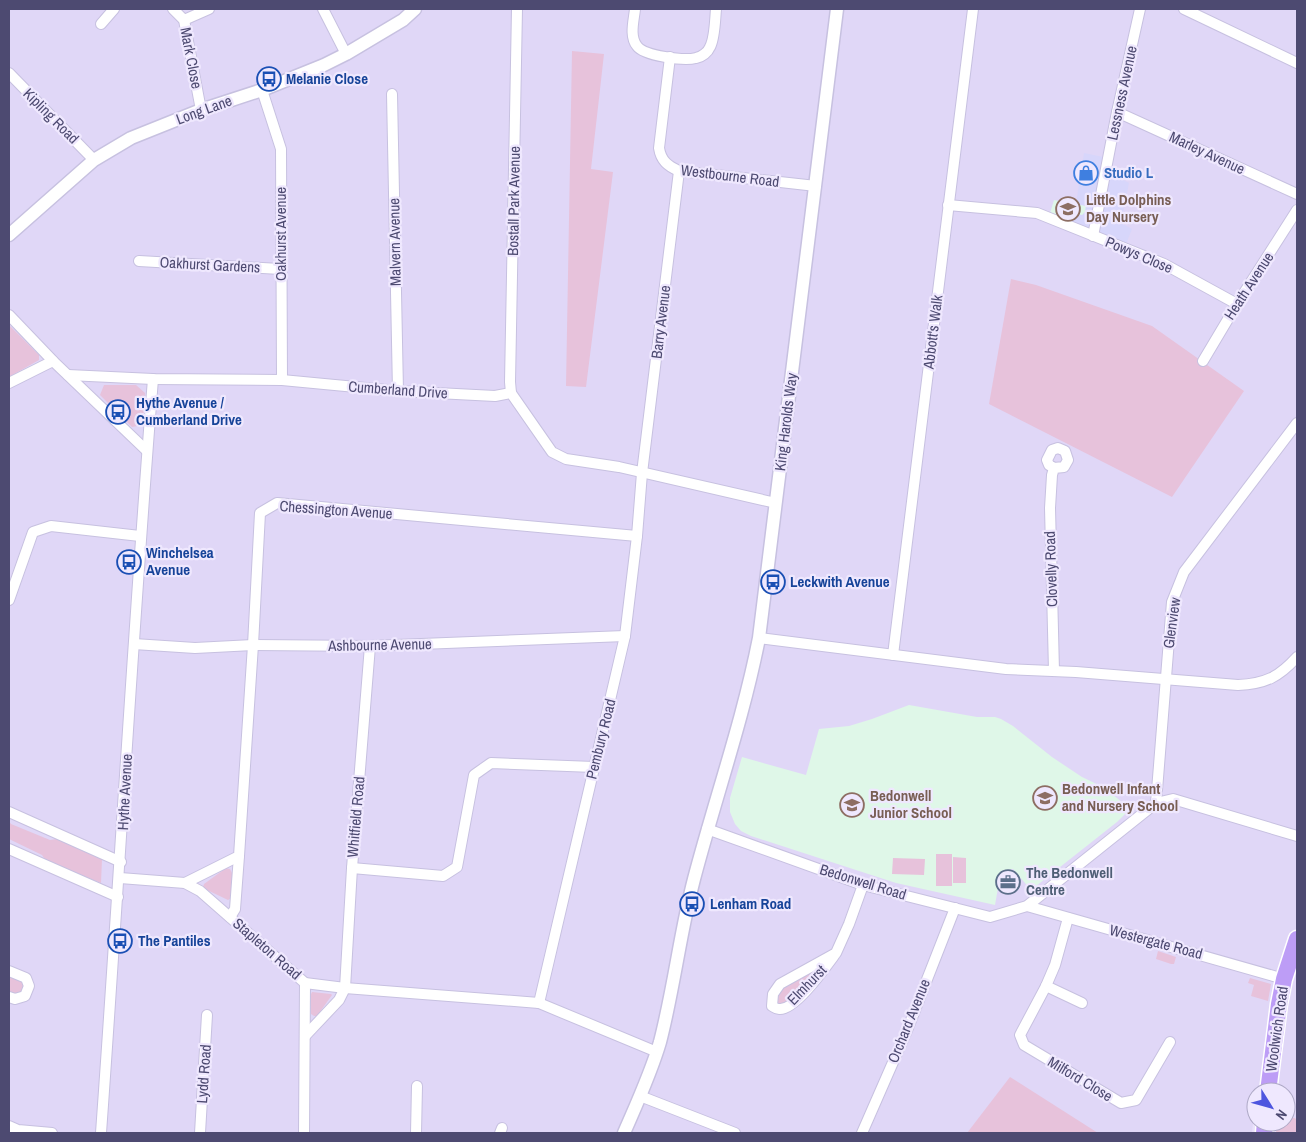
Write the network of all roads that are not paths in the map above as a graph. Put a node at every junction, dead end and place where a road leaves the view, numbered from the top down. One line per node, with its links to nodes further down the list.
1 (114, 9): 14 (street)
2 (173, 9): 13 (street, Mark Close)
3 (209, 9): 13 (street)
4 (323, 9): 15 (street)
5 (414, 9): 15 (street, Long Lane)
6 (518, 9): 42 (street, Bostall Park Avenue)
7 (636, 9): 16 (street)
8 (716, 9): 16 (street)
9 (837, 9): 25 (street, King Harolds Way)
10 (972, 9): 27 (street, Abbott's Walk)
11 (1140, 9): 22 (street, Lessness Avenue)
12 (1184, 9): 17 (street)
13 (184, 20): 21 (street, Mark Close)
14 (101, 24)
15 (346, 54): 19 (street, Long Lane)
16 (670, 57): 24 (street, Westbourne Road)
17 (1297, 63)
18 (9, 73): 23 (street, Kipling Road)
19 (262, 90): 21 (street, Long Lane); 32 (street, Oakhurst Avenue)
20 (392, 94): 41 (street, Malvern Avenue)
21 (201, 110): 23 (street, Long Lane)
22 (1117, 112): 26 (street, Marley Avenue); 30 (street, Lessness Avenue)
23 (94, 160): 29 (street, Long Lane)
24 (679, 170): 25 (street, Westbourne Road); 46 (street, Barry Avenue)
25 (816, 186): 47 (street, King Harolds Way)
26 (1297, 194)
27 (948, 205): 30 (street, Powys Close); 56 (street, Abbott's Walk)
28 (1297, 210): 33 (street, Heath Avenue)
29 (9, 235)
30 (1093, 236): 33 (street, Powys Close)
31 (140, 261): 32 (street, Oakhurst Gardens)
32 (280, 269): 39 (street, Oakhurst Avenue)
33 (1237, 304): 36 (street, Heath Avenue)
34 (9, 315): 35 (street)
35 (53, 361): 37 (street); 40 (street)
36 (1203, 362)
37 (68, 375): 38 (street, Cumberland Drive); 44 (street)
38 (153, 379): 39 (street, Cumberland Drive); 44 (street, Hythe Avenue)
39 (282, 380): 41 (street, Cumberland Drive)
40 (9, 383)
41 (398, 391): 42 (street, Cumberland Drive)
42 (511, 393): 46 (street)
43 (1297, 423): 59 (street, Glenview)
44 (147, 451): 48 (street, Hythe Avenue)
45 (1054, 468): 58 (street, Clovelly Road)
46 (642, 472): 47 (street); 49 (street, Pembury Road)
47 (776, 503): 52 (street, King Harolds Way)
48 (140, 536): 50 (street); 53 (street, Hythe Avenue)
49 (637, 536): 51 (street, Pembury Road); 54 (street, Chessington Avenue)
50 (9, 600)
51 (626, 636): 55 (street, Ashbourne Avenue); 60 (street, Pembury Road)
52 (759, 638): 56 (street); 63 (street, King Harolds Way)
53 (134, 644): 54 (street, Ashbourne Avenue); 67 (street, Hythe Avenue)
54 (254, 645): 55 (street, Ashbourne Avenue); 66 (street, Chessington Avenue)
55 (370, 646): 68 (street, Whitfield Road)
56 (893, 655): 58 (street)
57 (1297, 657): 59 (street)
58 (1054, 671): 59 (street)
59 (1166, 679): 61 (street, Glenview)
60 (594, 767): 68 (street); 85 (street, Pembury Road)
61 (1156, 803): 64 (street); 73 (street, Bedonwell Road)
62 (9, 812): 67 (street)
63 (707, 829): 71 (street, Bedonwell Road); 90 (street)
64 (1297, 836)
65 (9, 849): 72 (street)
66 (238, 856): 70 (street); 75 (street, Chessington Avenue)
67 (121, 862): 69 (street, Hythe Avenue)
68 (352, 868): 83 (street, Whitfield Road)
69 (120, 878): 70 (street, Stapleton Road); 72 (street, Hythe Avenue)
70 (185, 883): 75 (street, Stapleton Road)
71 (863, 885): 74 (street, Bedonwell Road); 78 (street, Elmhurst)
72 (118, 897): 96 (street, Hythe Avenue)
73 (1028, 906): 74 (street, Bedonwell Road); 76 (street, Westergate Road)
74 (955, 908): 102 (street, Orchard Avenue)
75 (230, 917): 81 (street, Stapleton Road)
76 (1068, 918): 80 (street, Westergate Road); 82 (street, Milford Close)
77 (1297, 939): 80 (main road, Woolwich Road)
78 (836, 953): 78 (street, Elmhurst)
79 (9, 971): 84 (street)
80 (1284, 980): 91 (main road, Woolwich Road)
81 (305, 983): 83 (street); 88 (street, Stapleton Road)
82 (1046, 986): 86 (street); 89 (street, Milford Close)
83 (345, 988): 85 (street); 88 (street)
84 (9, 996)
85 (539, 1003): 90 (street)
86 (1082, 1003)
87 (207, 1015): 97 (street, Lydd Road)
88 (306, 1036): 98 (street, Stapleton Road)
89 (1170, 1042)
90 (657, 1052): 93 (street)
91 (1269, 1082)
92 (417, 1086): 99 (street)
93 (640, 1096): 100 (street); 101 (street)
94 (9, 1126): 95 (street)
95 (52, 1133)
96 (101, 1133)
97 (200, 1133)
98 (304, 1133)
99 (416, 1133)
100 (624, 1133)
101 (735, 1133)
102 (862, 1133)

